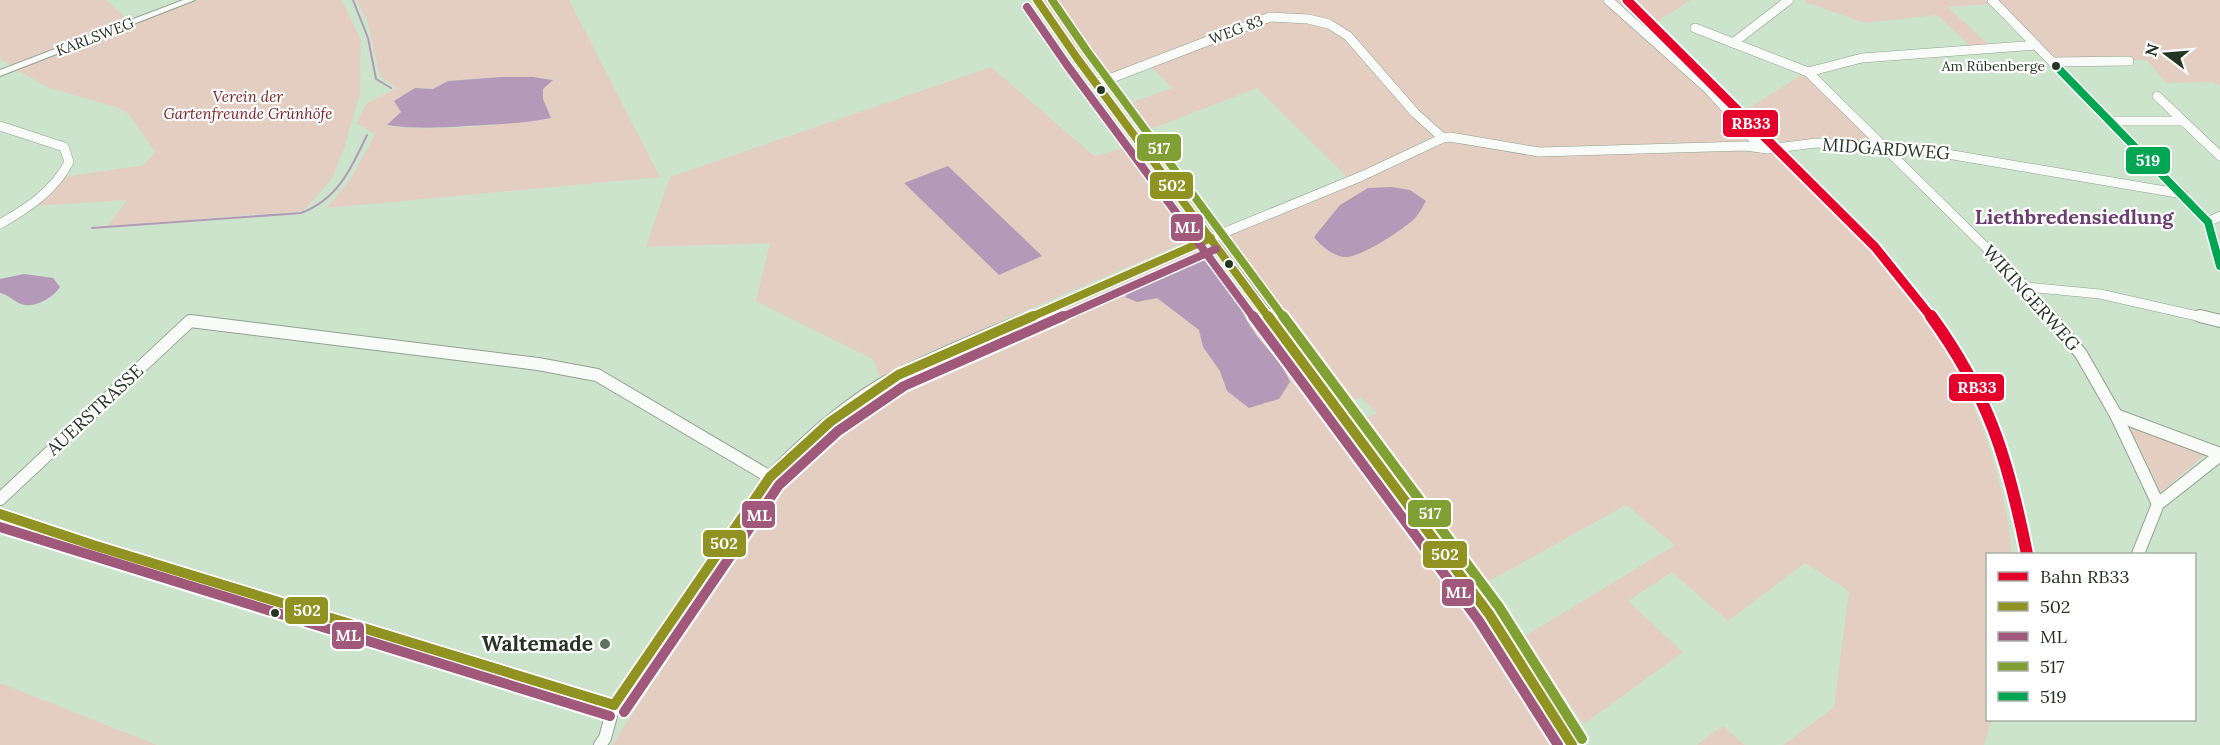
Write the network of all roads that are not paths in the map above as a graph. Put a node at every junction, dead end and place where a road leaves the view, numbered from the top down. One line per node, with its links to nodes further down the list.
1 (190, 0): 12 (street, KARLSWEG)
2 (1037, 0): 13 (street)
3 (1608, 0): 20 (street)
4 (1789, 0): 7 (street)
5 (1992, 0): 8 (street)
6 (1695, 28): 7 (street, WIKINGERWEG)
7 (1734, 43): 11 (street, WIKINGERWEG)
8 (2036, 45): 10 (street); 11 (street)
9 (2129, 61): 10 (street)
10 (2053, 62): 15 (street)
11 (1808, 72): 19 (street, WIKINGERWEG)
12 (0, 73)
13 (1096, 84): 18 (street, WEG 83); 26 (street)
14 (2157, 96): 16 (street)
15 (2111, 121): 16 (street); 22 (street)
16 (2183, 121): 21 (street)
17 (0, 126): 25 (street)
18 (1443, 138): 20 (street, MIDGARDWEG); 26 (street)
19 (1884, 146): 20 (street, MIDGARDWEG); 22 (street, MIDGARDWEG); 28 (street, WIKINGERWEG)
20 (1761, 148)
21 (2220, 156)
22 (2183, 194): 24 (street)
23 (2220, 216): 24 (street)
24 (2208, 222): 27 (street)
25 (0, 224)
26 (1211, 238): 32 (street); 39 (street)
27 (2220, 266)
28 (2026, 287): 29 (street); 30 (street, WIKINGERWEG)
29 (2220, 321)
30 (2116, 415): 31 (street); 34 (street, WIKINGERWEG)
31 (2220, 454): 34 (street)
32 (770, 477): 33 (street, AUERSTRASSE); 37 (street)
33 (0, 499)
34 (2158, 504): 36 (street)
35 (0, 514): 37 (street)
36 (2139, 553)
37 (614, 705): 38 (street)
38 (600, 745)
39 (1572, 745)

